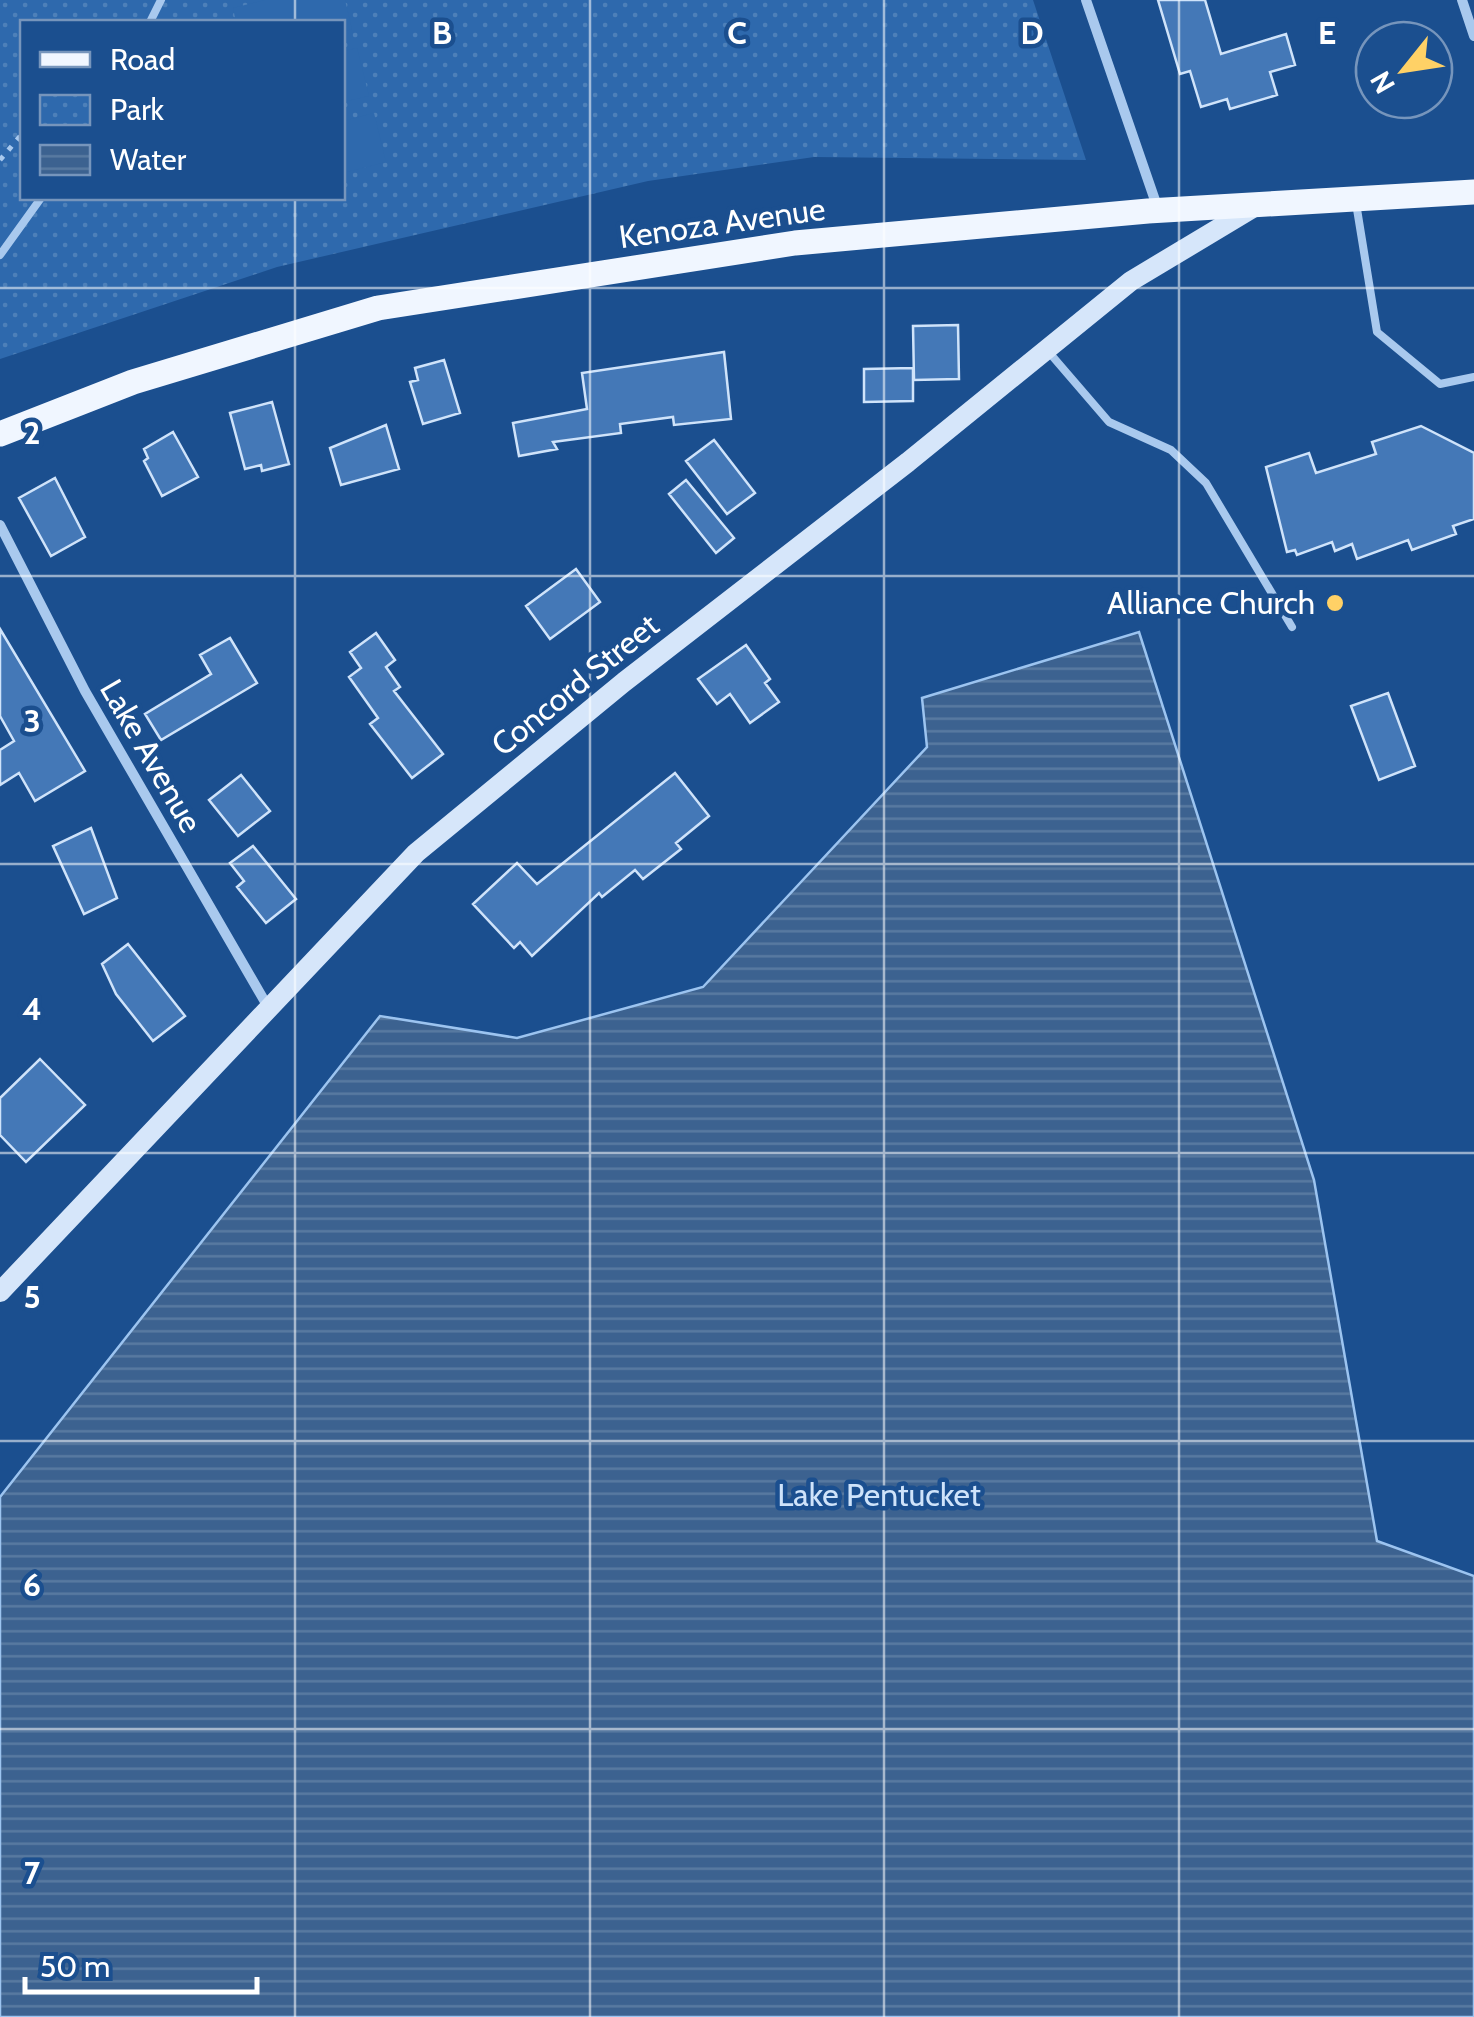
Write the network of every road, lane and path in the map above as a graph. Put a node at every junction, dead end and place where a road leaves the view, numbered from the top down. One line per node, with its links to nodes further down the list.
1 (1086, 0): 10 (street)
2 (1462, 0): 3 (street)
3 (1474, 36)
4 (20, 136): 5 (path)
5 (0, 160)
6 (1474, 192): 7 (main road, Kenoza Avenue)
7 (1355, 199): 9 (main road, Kenoza Avenue); 13 (lane)
8 (40, 200): 11 (lane)
9 (1258, 204): 10 (main road, Kenoza Avenue); 12 (main road, Concord Street)
10 (1158, 210): 14 (main road, Kenoza Avenue)
11 (0, 255)
12 (1047, 350): 16 (lane); 17 (main road, Concord Street)
13 (1474, 377)
14 (0, 434)
15 (0, 526): 17 (street, Lake Avenue)
16 (1292, 627)
17 (268, 1007): 18 (main road, Concord Street)
18 (2, 1283)

